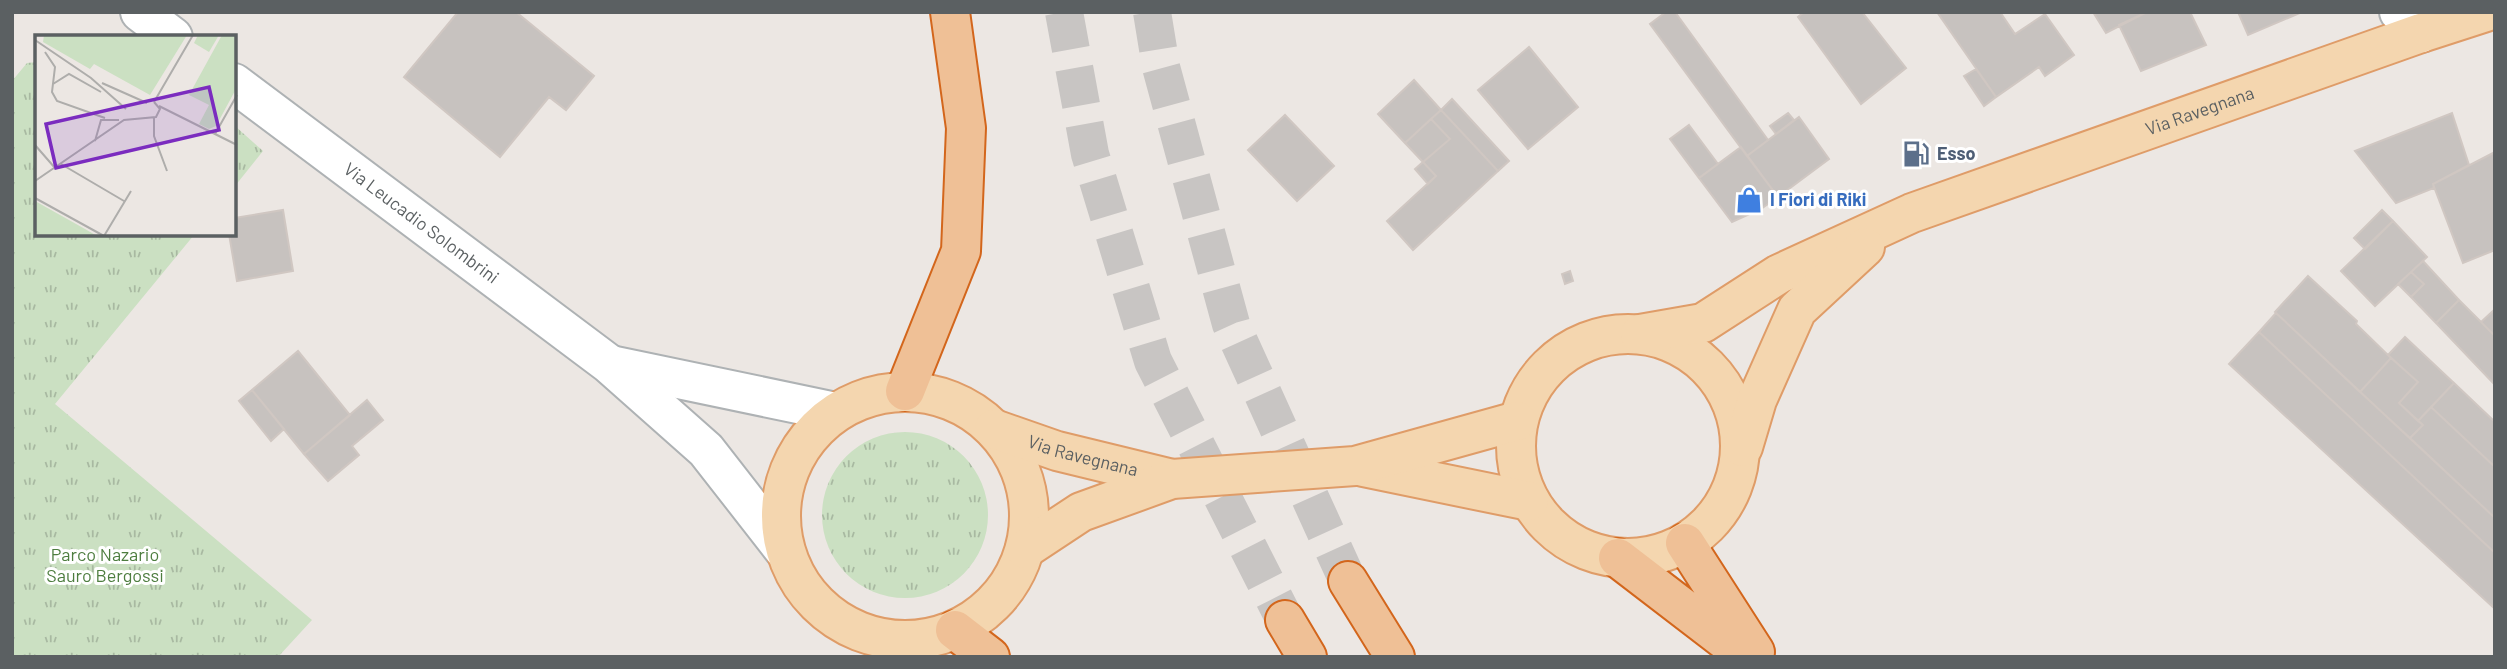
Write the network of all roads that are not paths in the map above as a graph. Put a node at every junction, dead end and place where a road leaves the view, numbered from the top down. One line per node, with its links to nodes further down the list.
1 (140, 12): 5 (street)
2 (950, 12): 10 (highway)
3 (2486, 12): 4 (main road, Via Ravegnana)
4 (2410, 23): 7 (main road, Via Ravegnana)
5 (170, 35)
6 (236, 84): 9 (street, Via Leucadio Solombrini)
7 (1912, 213): 8 (main road, Via Ravegnana); 14 (main road, Via Ravegnana)
8 (1640, 334): 12 (main road); 14 (main road)
9 (609, 364): 11 (street, Via Leucadio Solombrini); 20 (street, Via Leucadio Solombrini)
10 (905, 391): 11 (main road); 13 (main road)
11 (836, 412): 20 (main road)
12 (1517, 421): 15 (main road, Via Ravegnana); 17 (main road)
13 (994, 429): 16 (main road, Via Ravegnana); 19 (main road)
14 (1740, 457): 18 (main road)
15 (1355, 466): 16 (main road, Via Ravegnana); 17 (main road, Via Ravegnana)
16 (1172, 479): 19 (main road, Via Ravegnana)
17 (1529, 501): 21 (main road)
18 (1685, 543): 21 (main road); 30 (highway)
19 (1025, 549): 24 (main road)
20 (785, 550): 25 (main road)
21 (1618, 558): 29 (highway)
22 (1348, 581): 28 (highway)
23 (1284, 620): 27 (highway)
24 (955, 630): 25 (main road); 26 (highway)
25 (849, 643)
26 (990, 657)
27 (1307, 657)
28 (1395, 657)
29 (1747, 657)
30 (1758, 657)

